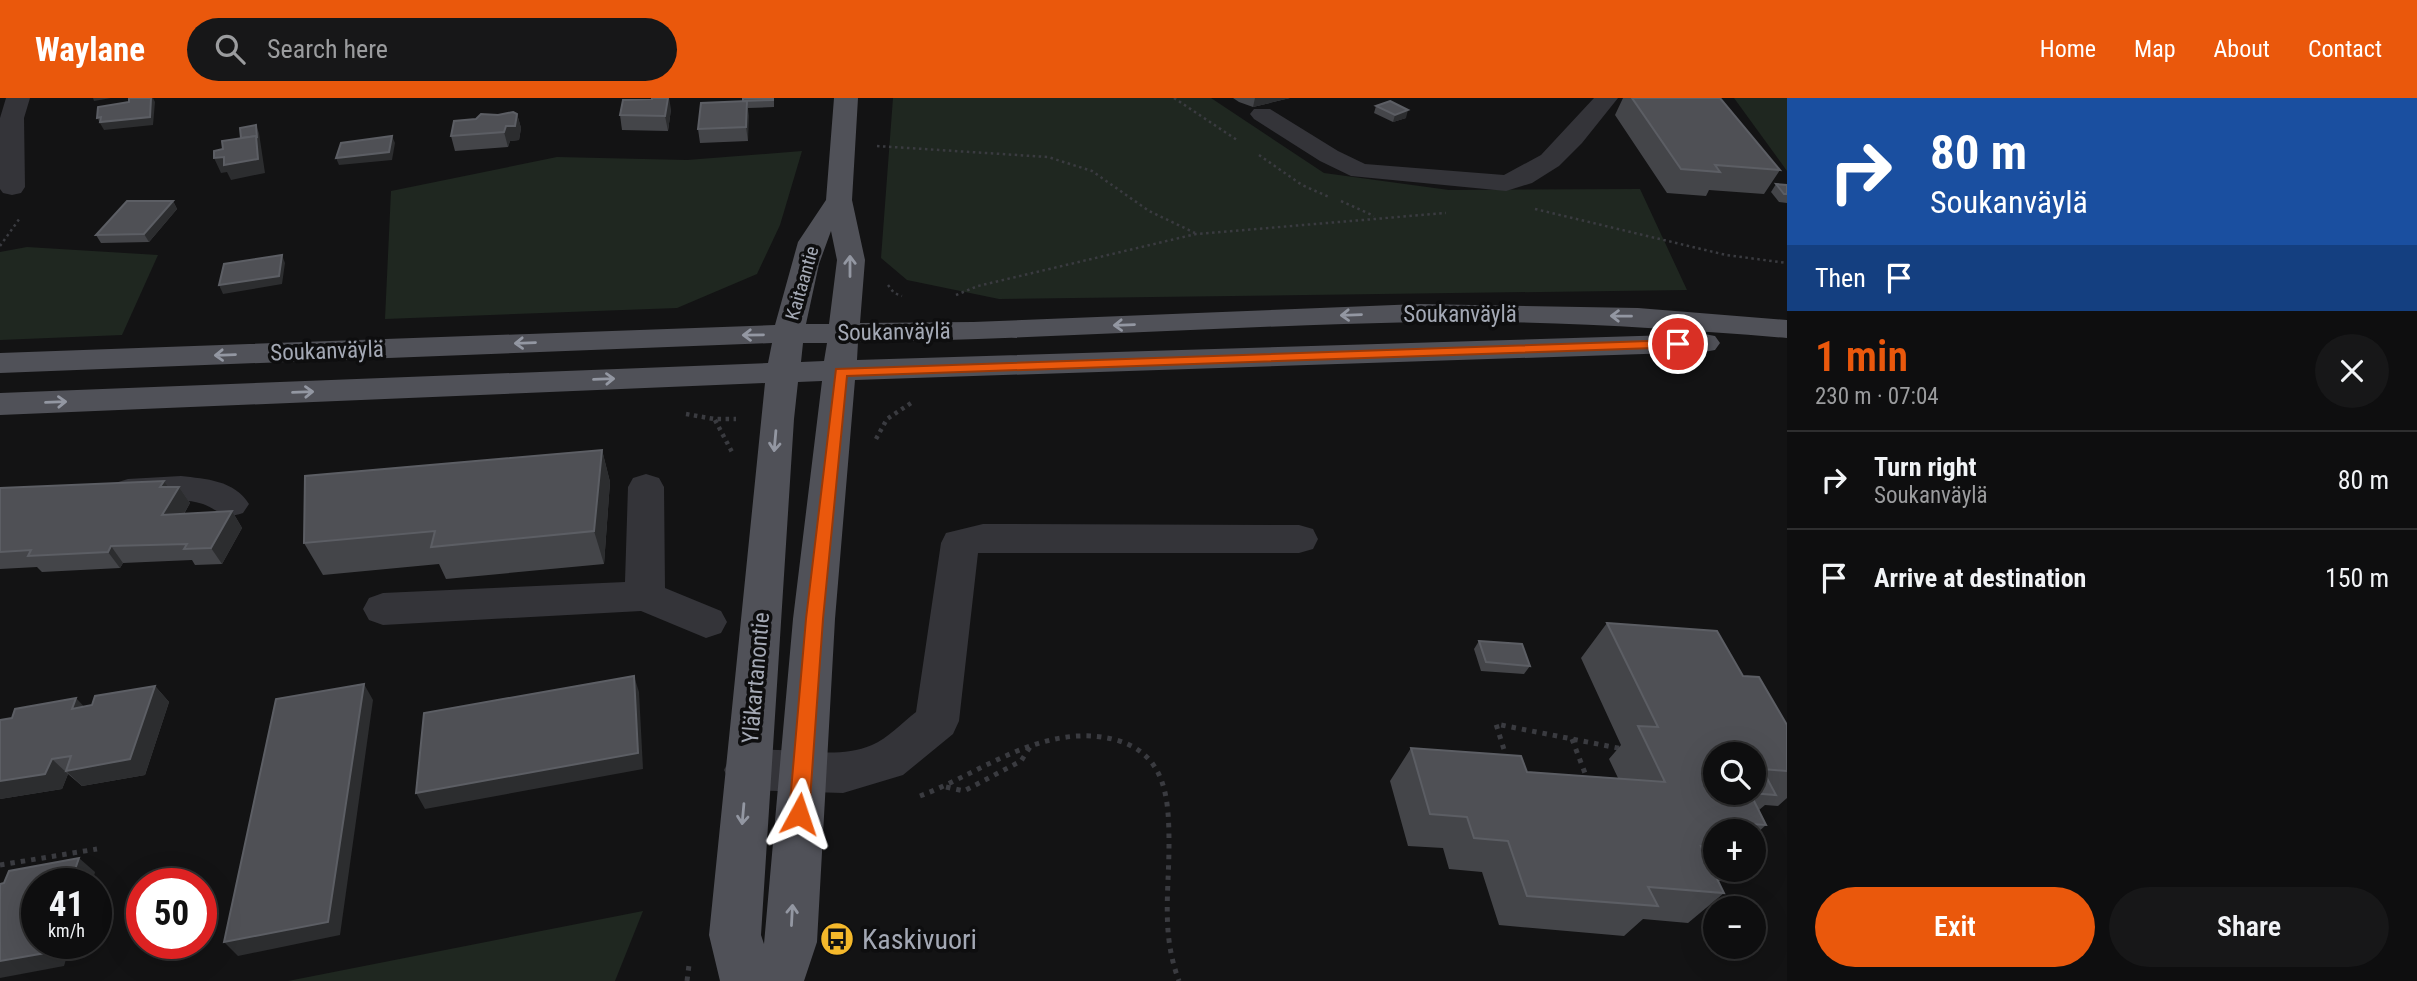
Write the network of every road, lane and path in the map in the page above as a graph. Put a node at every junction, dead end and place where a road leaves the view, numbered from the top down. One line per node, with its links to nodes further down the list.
1 (18, 98): 6 (street)
2 (846, 98): 7 (main road, Kaitaantie)
3 (1606, 98): 4 (street)
4 (1262, 114)
5 (875, 146): 10 (path)
6 (12, 187)
7 (839, 200): 14 (main road, Kaitaantie, one-way to 7); 16 (main road, Kaitaantie)
8 (1533, 208): 11 (path)
9 (1454, 212): 10 (path)
10 (1196, 234): 12 (path)
11 (1787, 263)
12 (953, 296)
13 (1787, 329): 14 (main road, Soukanväylä, one-way to 14)
14 (845, 333): 16 (main road, Soukanväylä); 18 (main road, Kaitaantie)
15 (1787, 340): 18 (main road, Soukanväylä)
16 (785, 354): 17 (main road, Soukanväylä, one-way to 17); 18 (main road, Soukanväylä); 19 (main road, Soukanväylä, one-way to 16); 30 (main road, Yläkartanontie, one-way to 30)
17 (0, 363)
18 (840, 372): 31 (main road)
19 (0, 404)
20 (646, 487): 24 (street)
21 (97, 493): 22 (street)
22 (230, 504)
23 (1299, 539): 31 (street)
24 (645, 596): 25 (street); 26 (street)
25 (383, 609)
26 (706, 622)
27 (1572, 739): 29 (path); 32 (path); 33 (path)
28 (1030, 746): 28 (path); 38 (path)
29 (1623, 749)
30 (747, 770): 31 (street); 36 (main road, Yläkartanontie, one-way to 36)
31 (803, 772): 37 (main road, one-way to 31)
32 (1511, 772)
33 (1592, 790)
34 (97, 849): 35 (path)
35 (0, 865)
36 (747, 981)
37 (777, 981)
38 (1179, 981)

